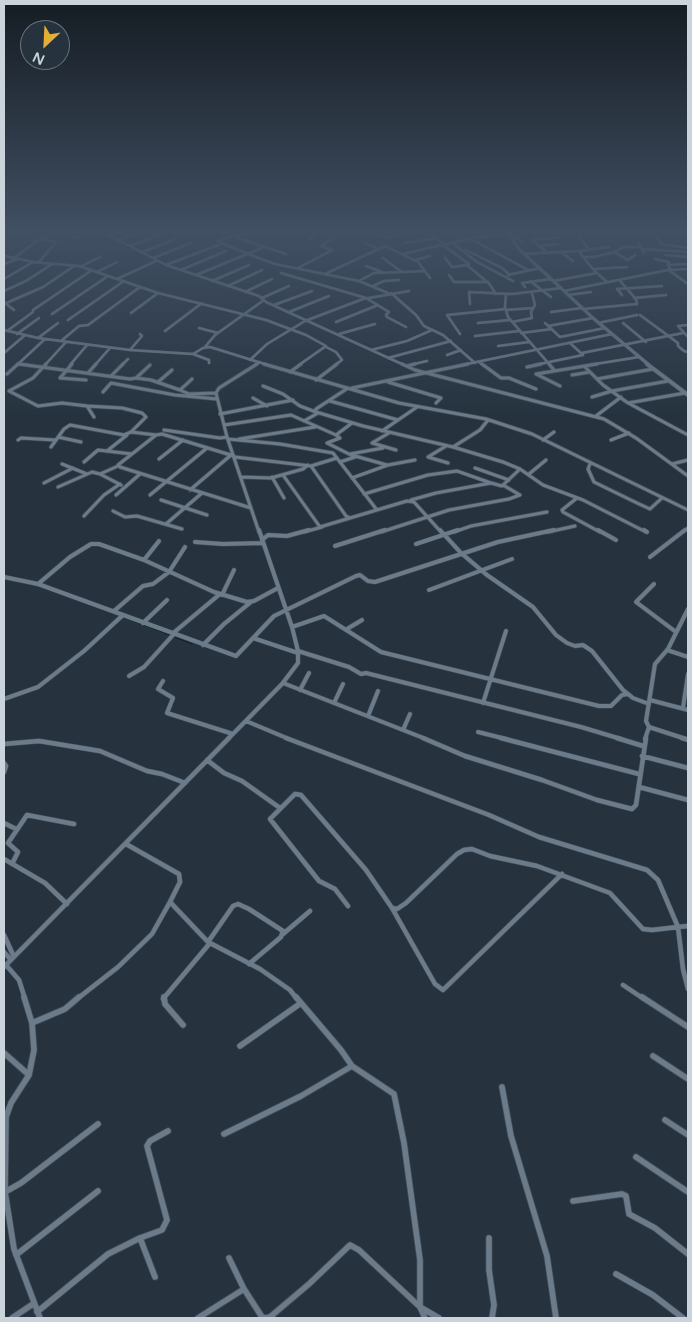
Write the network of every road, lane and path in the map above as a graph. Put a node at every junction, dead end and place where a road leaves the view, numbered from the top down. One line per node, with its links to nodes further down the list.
1 (29, 293): 22 (street)
2 (59, 293): 66 (street)
3 (83, 293): 44 (street)
4 (107, 293): 48 (street)
5 (132, 293): 81 (street)
6 (158, 293): 33 (street); 43 (street)
7 (247, 293): 31 (street)
8 (276, 293): 31 (street)
9 (307, 293): 35 (street)
10 (348, 293): 28 (street)
11 (390, 293): 28 (street); 65 (street)
12 (469, 293): 34 (street)
13 (478, 293): 20 (street)
14 (532, 293): 21 (street); 37 (street)
15 (545, 293): 27 (street)
16 (565, 293): 23 (street)
17 (586, 293): 23 (street)
18 (620, 293): 24 (street)
19 (630, 293): 29 (street)
20 (496, 294): 21 (street)
21 (506, 294): 39 (street)
22 (23, 295): 30 (street); 32 (street)
23 (568, 295): 38 (street)
24 (622, 295)
25 (666, 295): 29 (street)
26 (329, 296): 41 (street)
27 (551, 297)
28 (366, 298): 36 (street); 49 (street)
29 (634, 298): 38 (street)
30 (29, 299)
31 (263, 299): 35 (street); 45 (street)
32 (4, 303): 40 (street)
33 (202, 303): 45 (street); 67 (street)
34 (470, 304)
35 (274, 305): 41 (street)
36 (378, 306): 51 (street); 59 (street)
37 (533, 308): 39 (street); 50 (street)
38 (583, 308): 42 (street); 47 (street)
39 (506, 309): 50 (street); 73 (street)
40 (14, 310)
41 (289, 312): 49 (street)
42 (551, 312)
43 (131, 313)
44 (52, 314)
45 (245, 314): 63 (street); 68 (street)
46 (39, 318): 70 (street)
47 (593, 318): 55 (street); 60 (street)
48 (68, 320)
49 (308, 320): 63 (street); 72 (street)
50 (511, 321): 53 (street); 69 (street)
51 (336, 322)
52 (58, 323): 78 (street)
53 (478, 323)
54 (545, 323): 60 (street)
55 (598, 323): 62 (street); 79 (street)
56 (622, 323): 85 (street)
57 (375, 324): 72 (street)
58 (688, 325): 75 (street)
59 (406, 326)
60 (548, 326): 64 (street)
61 (199, 328): 68 (street)
62 (605, 328): 64 (street); 74 (street)
63 (291, 329): 88 (street); 105 (street)
64 (552, 329): 69 (street)
65 (432, 330): 82 (street); 96 (street)
66 (5, 331): 70 (street)
67 (165, 331)
68 (218, 332): 91 (street)
69 (520, 332): 77 (street); 84 (street)
70 (17, 334): 76 (street)
71 (140, 334): 93 (street)
72 (339, 334): 96 (street)
73 (460, 334)
74 (612, 334): 86 (street); 90 (street)
75 (686, 335): 79 (street)
76 (24, 336): 78 (street); 98 (street)
77 (475, 336)
78 (38, 338): 80 (street)
79 (669, 338): 85 (street); 97 (street)
80 (44, 339): 81 (street); 111 (street)
81 (60, 341): 83 (street)
82 (451, 341): 94 (street); 103 (street)
83 (66, 342): 87 (street); 113 (street)
84 (529, 342): 89 (street); 95 (street)
85 (646, 342): 90 (street)
86 (570, 343): 95 (street); 99 (street)
87 (87, 345): 92 (street); 117 (street)
88 (326, 346): 121 (street); 132 (street)
89 (498, 346)
90 (625, 346): 99 (street); 102 (street)
91 (205, 347): 100 (street); 105 (street)
92 (110, 348): 93 (street); 124 (street)
93 (130, 350): 100 (street)
94 (462, 350): 101 (street); 108 (street)
95 (536, 350): 108 (street); 110 (street)
96 (370, 351): 103 (street)
97 (688, 352)
98 (4, 353)
99 (582, 353): 110 (street)
100 (193, 354): 109 (street)
101 (447, 355)
102 (639, 357): 115 (street); 118 (street)
103 (387, 358): 114 (street)
104 (128, 359): 127 (street)
105 (250, 360): 107 (street)
106 (427, 361): 114 (street)
107 (260, 362): 121 (street); 145 (street)
108 (477, 362): 122 (street); 140 (street)
109 (209, 363)
110 (548, 363): 116 (street); 120 (street)
111 (19, 364): 113 (street); 125 (street)
112 (150, 365): 128 (street)
113 (43, 366): 117 (street); 156 (street)
114 (406, 366): 122 (street)
115 (584, 366): 120 (street); 123 (street)
116 (528, 368)
117 (67, 369): 124 (street); 131 (street)
118 (653, 369): 130 (street); 134 (street)
119 (172, 370): 135 (street)
120 (554, 370): 137 (street)
121 (290, 372): 132 (street)
122 (427, 372): 133 (street); 161 (street)
123 (590, 372): 126 (street); 130 (street)
124 (88, 373): 127 (street)
125 (8, 374)
126 (572, 375)
127 (111, 376): 128 (street)
128 (136, 378): 135 (street)
129 (192, 378): 141 (street)
130 (597, 379): 143 (street)
131 (86, 380)
132 (316, 380): 138 (street)
133 (385, 381): 139 (street); 154 (street)
134 (668, 381): 143 (street); 146 (street)
135 (158, 382): 141 (street)
136 (263, 386): 152 (street)
137 (560, 386)
138 (349, 388): 139 (street); 153 (street)
139 (356, 388): 158 (street)
140 (536, 389)
141 (180, 390): 145 (street)
142 (157, 391): 144 (street); 147 (street); 151 (street)
143 (612, 391): 148 (street); 150 (street)
144 (103, 392)
145 (216, 393): 151 (street)
146 (687, 394): 155 (street)
147 (152, 397)
148 (592, 397)
149 (253, 398): 157 (street)
150 (621, 398): 155 (street); 161 (street)
151 (217, 399): 160 (street)
152 (293, 400): 157 (street); 159 (street)
153 (330, 401): 159 (street); 163 (street)
154 (436, 403)
155 (628, 403): 178 (street)
156 (87, 406): 162 (street); 171 (street)
157 (267, 406): 160 (street)
158 (417, 407): 163 (street); 164 (street)
159 (317, 412): 165 (street); 166 (street)
160 (220, 414): 167 (street)
161 (596, 416): 174 (street)
162 (94, 417)
163 (398, 420): 170 (street)
164 (488, 420): 185 (street); 190 (street)
165 (304, 421): 167 (street); 168 (street)
166 (352, 423): 170 (street); 177 (street)
167 (224, 425): 180 (street)
168 (316, 427): 177 (street); 184 (street)
169 (164, 430): 180 (street)
170 (382, 430): 172 (street)
171 (131, 432): 175 (street); 176 (street)
172 (390, 432): 188 (street); 192 (street)
173 (554, 432): 185 (street)
174 (629, 433): 186 (street); 209 (street)
175 (127, 434): 179 (street); 194 (street)
176 (156, 435): 183 (street); 195 (street)
177 (336, 435): 196 (street)
178 (688, 435)
179 (58, 437): 182 (street); 187 (street)
180 (228, 438): 184 (street); 197 (street)
181 (18, 440): 182 (street)
182 (55, 440): 189 (street)
183 (183, 440): 191 (street); 200 (street)
184 (237, 440): 199 (street)
185 (543, 440): 208 (street)
186 (611, 440)
187 (81, 442)
188 (446, 446): 190 (street); 206 (street)
189 (51, 447)
190 (453, 447): 215 (street)
191 (206, 448): 197 (street); 226 (street)
192 (385, 448): 193 (street); 196 (street)
193 (396, 450)
194 (107, 451): 195 (street); 204 (street)
195 (132, 454): 211 (street)
196 (350, 454): 198 (street)
197 (233, 456): 212 (street); 221 (street); 233 (street)
198 (355, 456): 205 (street); 210 (street)
199 (337, 458): 205 (street); 212 (street)
200 (159, 459)
201 (415, 460): 210 (street)
202 (546, 460): 219 (street)
203 (688, 460): 209 (street)
204 (84, 462)
205 (340, 462): 224 (street)
206 (448, 463)
207 (62, 464): 213 (street)
208 (590, 464): 240 (street); 240 (street)
209 (672, 464): 222 (street)
210 (387, 465): 224 (street)
211 (118, 466): 217 (street); 218 (street)
212 (309, 466): 220 (street); 252 (street)
213 (72, 468): 216 (street); 227 (street)
214 (475, 468): 225 (street)
215 (520, 469): 219 (street); 225 (street)
216 (87, 474): 217 (street); 231 (street)
217 (100, 474): 229 (street)
218 (140, 474): 226 (street); 232 (street)
219 (528, 474): 239 (street)
220 (283, 475): 223 (street); 255 (street)
221 (242, 476): 223 (street); 244 (street)
222 (688, 476)
223 (272, 477): 238 (street)
224 (352, 478): 235 (street)
225 (508, 480): 230 (street)
226 (166, 482): 233 (street); 237 (street)
227 (44, 483)
228 (491, 483): 230 (street); 235 (street); 242 (street)
229 (120, 484): 232 (street); 250 (street)
230 (503, 485): 251 (street)
231 (58, 487)
232 (125, 487): 236 (street)
233 (190, 490): 234 (street)
234 (202, 494): 243 (street); 244 (street)
235 (364, 494): 245 (street)
236 (116, 495)
237 (150, 495)
238 (284, 498)
239 (577, 498): 258 (street); 260 (street)
240 (662, 498): 246 (street)
241 (161, 500): 243 (street)
242 (409, 500): 245 (street); 251 (street)
243 (185, 508): 249 (street); 253 (street)
244 (251, 508): 263 (street)
245 (377, 510): 252 (street)
246 (688, 510)
247 (113, 512): 253 (street)
248 (547, 512): 259 (street)
249 (207, 515)
250 (84, 516)
251 (428, 516): 259 (street); 265 (street)
252 (350, 518): 255 (street)
253 (166, 524): 257 (street)
254 (575, 526): 267 (street)
255 (324, 527): 263 (street)
256 (688, 528): 268 (street)
257 (182, 529)
258 (647, 532)
259 (444, 535): 264 (street); 267 (street)
260 (616, 540)
261 (159, 541): 270 (street)
262 (196, 542): 263 (street)
263 (262, 542): 277 (street)
264 (416, 544)
265 (335, 546)
266 (185, 547): 273 (street)
267 (460, 553): 272 (street); 283 (street)
268 (650, 557)
269 (512, 559): 272 (street)
270 (144, 560): 273 (street); 275 (street)
271 (234, 570): 279 (street)
272 (480, 570): 278 (street); 307 (street)
273 (169, 572): 279 (street); 284 (street)
274 (4, 577): 275 (street)
275 (38, 584): 284 (street)
276 (654, 584): 291 (street)
277 (278, 588): 281 (street); 283 (street)
278 (429, 590)
279 (221, 595): 281 (street); 292 (street)
280 (167, 600): 287 (street)
281 (251, 602): 294 (street)
282 (688, 609): 291 (street)
283 (286, 610): 288 (street); 293 (street)
284 (114, 611): 285 (street)
285 (123, 615): 287 (street); 308 (street)
286 (362, 620): 289 (street)
287 (143, 623): 292 (street)
288 (292, 627): 289 (street); 296 (street)
289 (347, 629): 301 (street)
290 (506, 631): 301 (street)
291 (676, 632): 295 (street)
292 (173, 635): 294 (street); 300 (street)
293 (253, 638): 294 (street); 296 (street)
294 (204, 645)
295 (667, 650): 297 (street); 309 (street)
296 (298, 652): 303 (street); 311 (street)
297 (688, 657)
298 (309, 673): 305 (street)
299 (688, 674): 312 (street)
300 (130, 676)
301 (492, 679): 307 (street); 311 (street)
302 (163, 681): 320 (street)
303 (283, 683): 305 (street); 316 (street)
304 (343, 684): 310 (street)
305 (300, 690): 310 (street)
306 (378, 691): 315 (street)
307 (628, 694): 309 (street)
308 (4, 699)
309 (650, 702): 312 (street); 317 (street)
310 (334, 703): 315 (street)
311 (483, 703): 323 (street)
312 (682, 708): 313 (street)
313 (688, 710)
314 (410, 714): 318 (street)
315 (368, 716): 318 (street)
316 (246, 721): 320 (street); 347 (street)
317 (649, 727): 321 (street); 323 (street)
318 (403, 730): 331 (street)
319 (478, 732): 329 (street)
320 (232, 734): 325 (street)
321 (688, 740)
322 (4, 744): 330 (street)
323 (643, 746): 324 (street)
324 (642, 756): 327 (street); 329 (street)
325 (207, 760): 330 (street); 333 (street)
326 (4, 763): 328 (street)
327 (688, 768)
328 (4, 772)
329 (640, 774): 331 (street)
330 (185, 783): 337 (street)
331 (638, 787): 332 (street)
332 (688, 800)
333 (280, 808): 343 (street); 344 (street)
334 (4, 823): 336 (street)
335 (74, 824): 336 (street)
336 (16, 829): 339 (street)
337 (126, 844): 341 (street); 342 (street)
338 (4, 859): 339 (street)
339 (12, 864): 342 (street)
340 (562, 874): 344 (street); 344 (street); 347 (street)
341 (170, 902): 350 (street); 357 (street)
342 (67, 904): 352 (street)
343 (348, 906)
344 (392, 908)
345 (310, 910): 348 (street)
346 (688, 926): 347 (street)
347 (678, 927): 355 (street)
348 (283, 934): 350 (street); 353 (street)
349 (4, 935): 352 (street)
350 (209, 943): 353 (street); 358 (street)
351 (4, 952): 352 (street)
352 (9, 962): 357 (street)
353 (249, 964): 356 (street)
354 (623, 985): 359 (street)
355 (688, 989)
356 (301, 1003): 360 (street); 363 (street)
357 (32, 1023): 364 (street)
358 (183, 1025)
359 (688, 1027)
360 (240, 1046)
361 (4, 1053): 364 (street)
362 (653, 1056): 365 (street)
363 (352, 1066): 371 (street); 388 (street)
364 (29, 1074): 370 (street)
365 (688, 1078)
366 (502, 1087): 396 (street)
367 (665, 1120): 372 (street)
368 (98, 1124): 375 (street)
369 (168, 1131): 379 (street)
370 (5, 1133): 373 (street)
371 (224, 1134)
372 (688, 1135)
373 (5, 1143): 375 (street)
374 (636, 1157): 377 (street)
375 (5, 1192): 382 (street)
376 (98, 1192): 382 (street)
377 (688, 1192)
378 (572, 1201): 381 (street)
379 (140, 1238): 385 (street); 389 (street)
380 (489, 1238): 395 (street)
381 (688, 1254)
382 (16, 1255): 387 (street)
383 (230, 1258): 386 (street)
384 (616, 1274): 397 (street)
385 (155, 1277)
386 (244, 1289): 391 (street); 392 (street)
387 (33, 1304): 389 (street); 390 (street)
388 (420, 1307): 392 (street); 393 (street); 394 (street)
389 (38, 1315)
390 (12, 1318)
391 (198, 1318)
392 (266, 1318)
393 (425, 1318)
394 (438, 1318)
395 (492, 1318)
396 (556, 1318)
397 (683, 1318)

